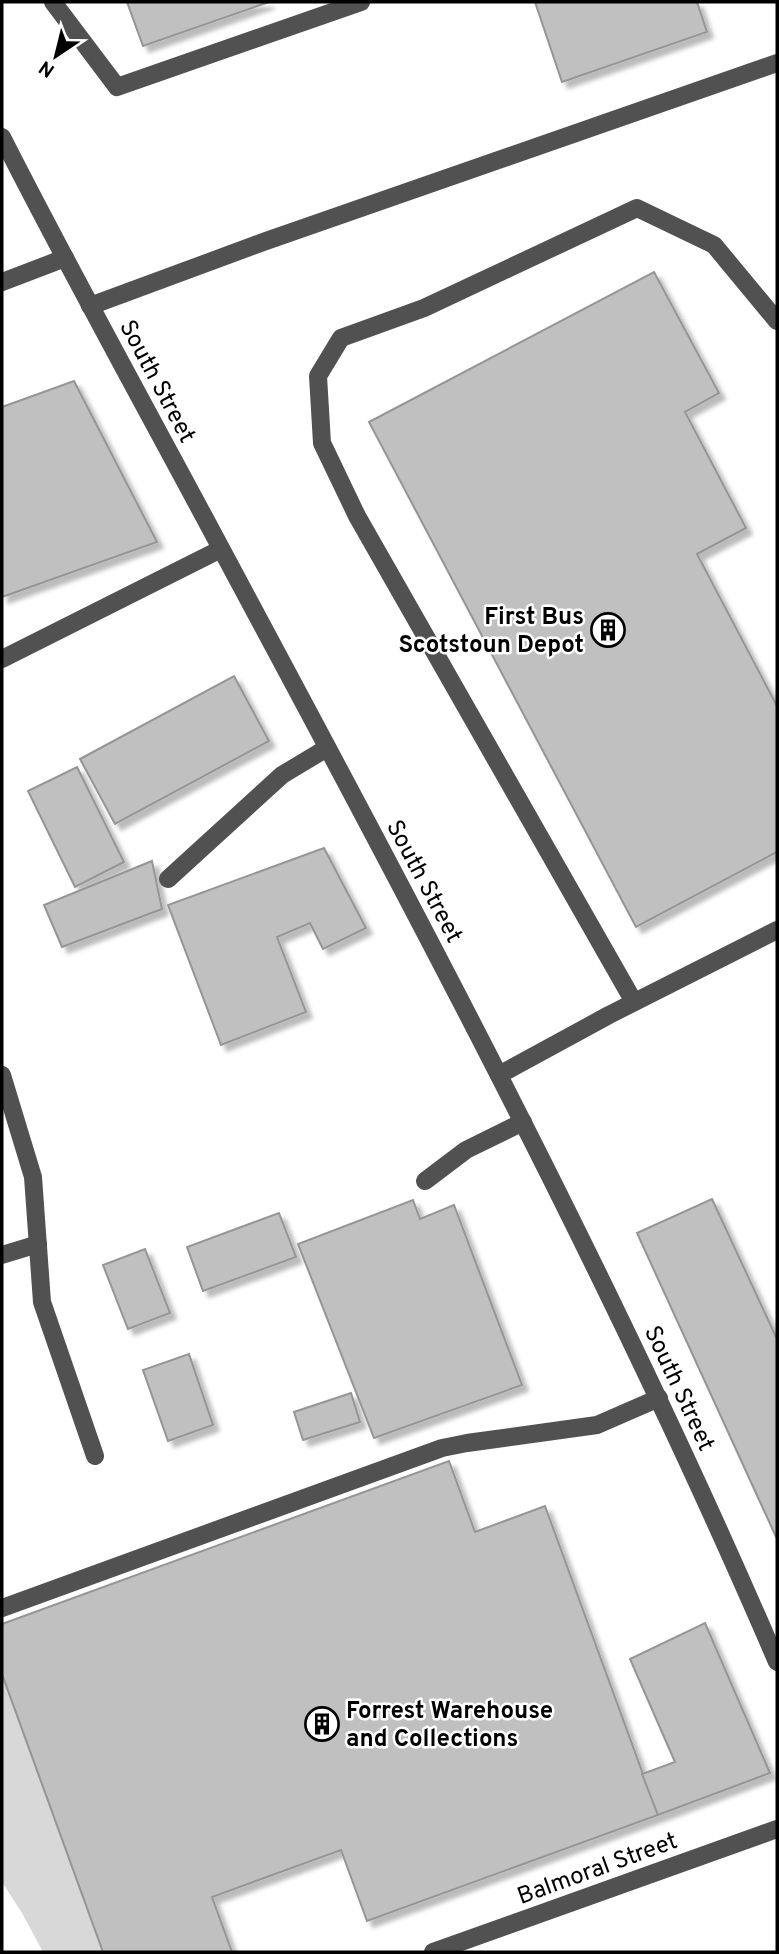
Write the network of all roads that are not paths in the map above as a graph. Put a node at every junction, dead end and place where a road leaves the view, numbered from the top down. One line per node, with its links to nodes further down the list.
1 (53, 2): 2 (street)
2 (361, 2)
3 (777, 63): 7 (street)
4 (2, 137): 5 (street, South Street)
5 (65, 258): 6 (street); 7 (street, South Street)
6 (2, 282)
7 (90, 306): 9 (street, South Street)
8 (777, 321): 14 (street)
9 (221, 549): 10 (street); 11 (street, South Street)
10 (2, 659)
11 (327, 748): 12 (street); 16 (street, South Street)
12 (168, 879)
13 (777, 930): 14 (street)
14 (634, 1002): 16 (street)
15 (2, 1075): 19 (street)
16 (499, 1075): 17 (street, South Street)
17 (523, 1122): 18 (street); 21 (street, South Street)
18 (425, 1181)
19 (38, 1244): 20 (street); 22 (street)
20 (2, 1255)
21 (659, 1398): 23 (street); 24 (street, South Street)
22 (96, 1456)
23 (2, 1608)
24 (777, 1662)
25 (777, 1829): 26 (street, Balmoral Street)
26 (433, 1952)

